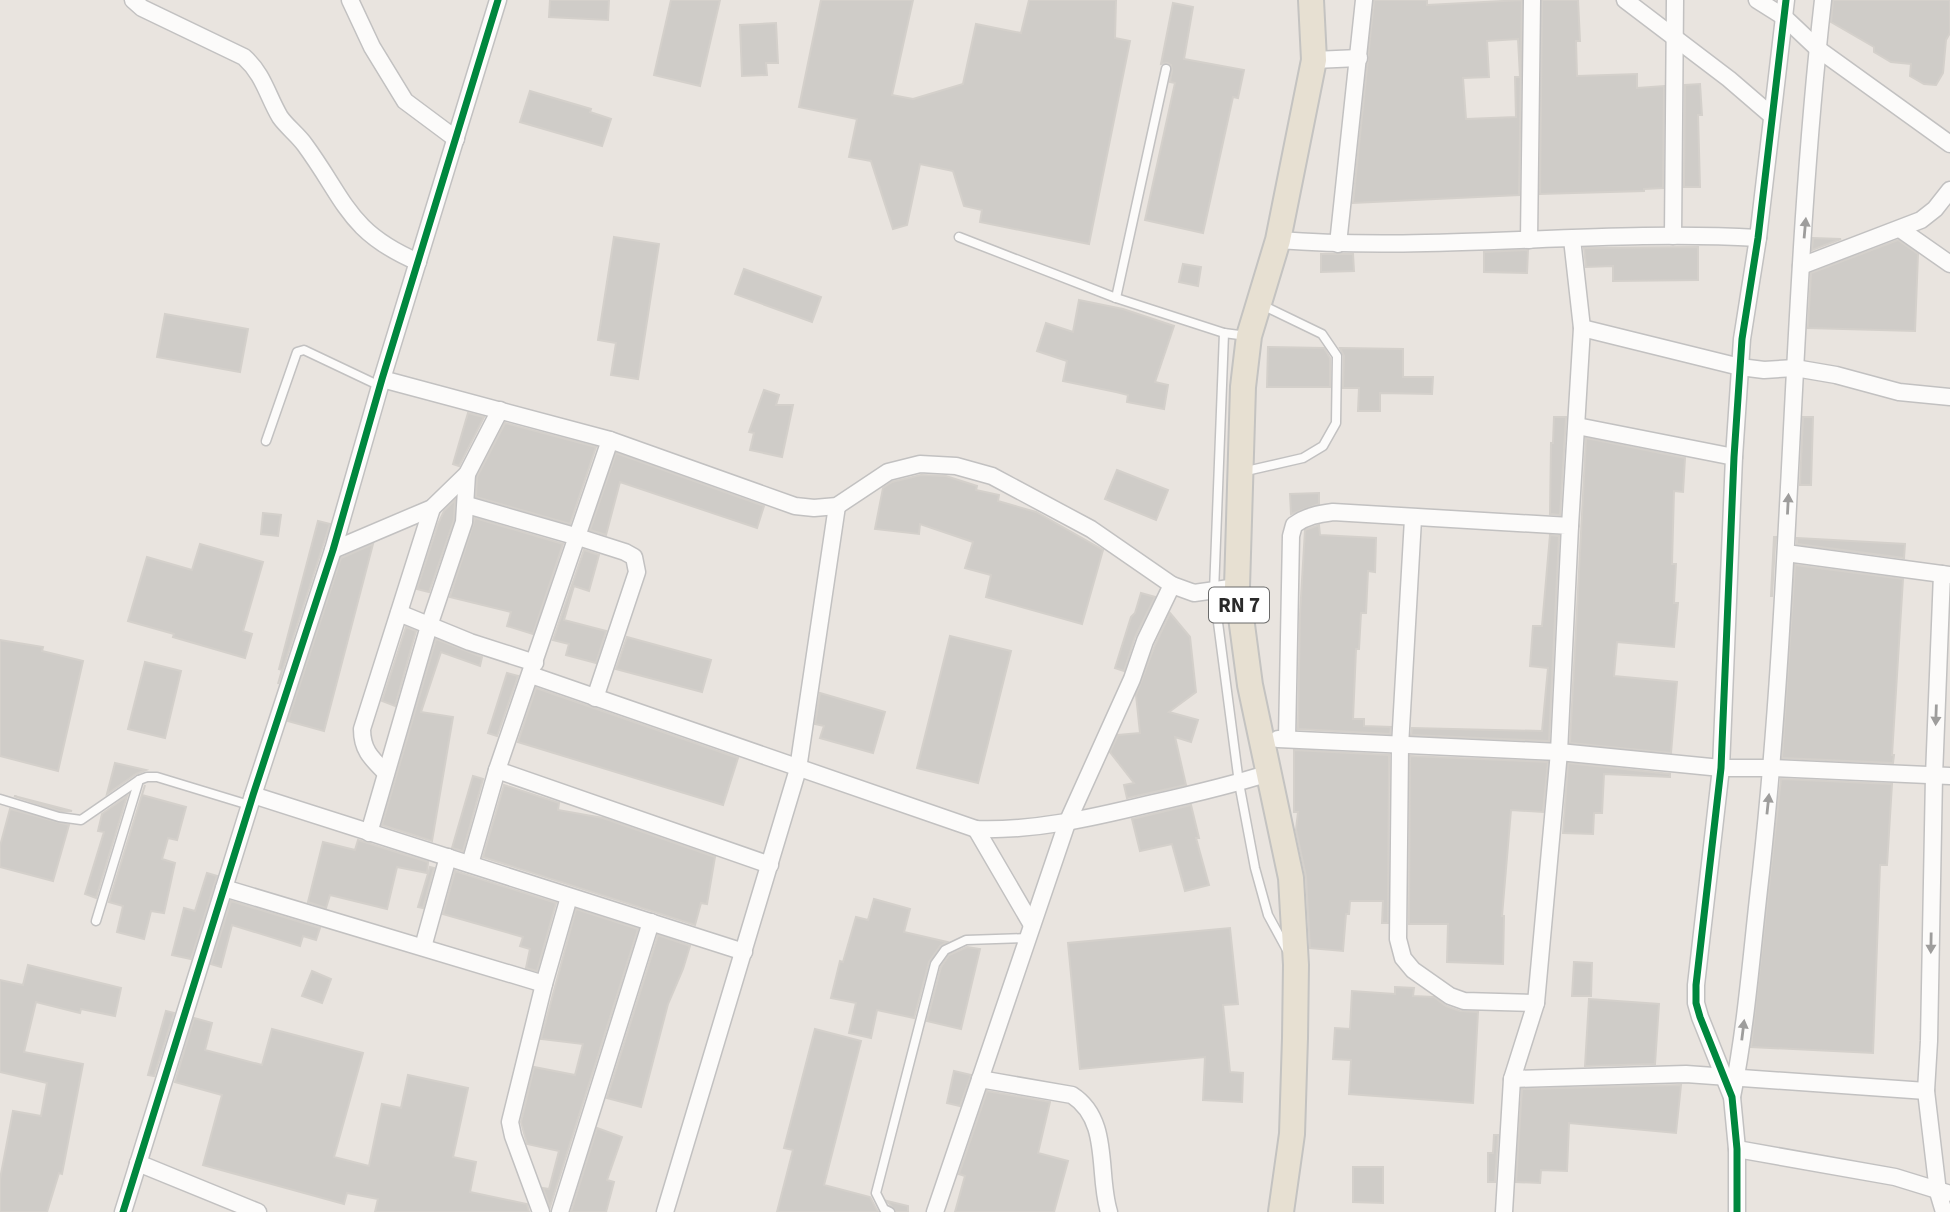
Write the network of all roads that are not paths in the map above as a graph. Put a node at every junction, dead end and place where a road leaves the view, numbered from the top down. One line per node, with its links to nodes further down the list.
1 (132, 0): 30 (street)
2 (350, 0): 19 (street)
3 (498, 0): 19 (street)
4 (1311, 0): 16 (main road, RN 7)
5 (1364, 0): 15 (street)
6 (1532, 0): 28 (street)
7 (1625, 0): 13 (street)
8 (1675, 0): 13 (street)
9 (1757, 0): 12 (street)
10 (1786, 0): 12 (street)
11 (1824, 0): 14 (street)
12 (1784, 17): 14 (street); 18 (street)
13 (1673, 37): 18 (street); 23 (street)
14 (1818, 49): 20 (street); 32 (street, one-way to 14)
15 (1359, 58): 16 (street); 29 (street)
16 (1314, 60): 27 (main road, RN 7)
17 (1166, 69): 33 (lane)
18 (1772, 116): 25 (street)
19 (456, 139): 30 (street)
20 (1950, 144)
21 (1950, 190): 22 (street)
22 (1900, 229): 31 (street); 32 (street)
23 (1673, 236): 25 (street); 26 (street)
24 (959, 237): 33 (lane)
25 (1758, 238): 38 (street)
26 (1572, 239): 28 (street); 35 (street)
27 (1278, 240): 29 (street); 34 (main road, RN 7)
28 (1529, 240): 29 (street)
29 (1338, 244)
30 (418, 262): 40 (street)
31 (1950, 264)
32 (1801, 266): 39 (street)
33 (1116, 298): 36 (lane)
34 (1258, 302): 37 (main road, RN 7); 47 (lane)
35 (1582, 328): 38 (street); 43 (street)
36 (1224, 333): 37 (lane); 59 (lane)
37 (1249, 336): 47 (main road, RN 7)
38 (1740, 367): 39 (street); 46 (street)
39 (1795, 368): 41 (street); 56 (street, one-way to 39)
40 (381, 382): 42 (street); 45 (lane); 55 (street)
41 (1950, 397)
42 (500, 410): 44 (street); 48 (street)
43 (1577, 426): 46 (street); 53 (street)
44 (610, 440): 50 (street); 54 (street)
45 (266, 442)
46 (1734, 457): 68 (street)
47 (1240, 473): 59 (main road, RN 7)
48 (467, 474): 49 (street); 51 (street)
49 (467, 505): 54 (street); 61 (street)
50 (837, 506): 58 (street); 70 (street)
51 (432, 508): 55 (street); 60 (street)
52 (1413, 519): 53 (street); 65 (street); 66 (street)
53 (1570, 526): 67 (street)
54 (578, 537): 62 (street); 63 (street)
55 (333, 550): 78 (street)
56 (1786, 553): 57 (street); 69 (street)
57 (1946, 574): 74 (street, one-way to 74)
58 (1172, 585): 59 (street); 79 (street)
59 (1225, 590): 64 (main road, RN 7); 76 (lane)
60 (399, 613): 61 (street); 72 (street)
61 (429, 626): 62 (street); 72 (street)
62 (533, 669): 63 (street); 71 (street)
63 (595, 698): 70 (street)
64 (1262, 738): 65 (street); 73 (main road, RN 7)
65 (1287, 739): 66 (street)
66 (1400, 746): 67 (street); 94 (street)
67 (1559, 752): 68 (street); 94 (street)
68 (1721, 768): 69 (street); 95 (street)
69 (1772, 768): 74 (street); 95 (street, one-way to 69)
70 (798, 769): 80 (street); 84 (street)
71 (497, 770): 83 (street); 84 (street)
72 (386, 773): 81 (street)
73 (1269, 773): 76 (street); 92 (main road, RN 7)
74 (1942, 776): 98 (street, one-way to 98)
75 (139, 780): 77 (lane); 78 (lane); 87 (lane)
76 (1239, 783): 79 (street); 92 (lane)
77 (0, 799)
78 (251, 800): 81 (street); 85 (street)
79 (1067, 823): 80 (street); 89 (street)
80 (975, 829): 89 (street)
81 (369, 833): 82 (street)
82 (448, 857): 83 (street); 90 (street)
83 (470, 864): 86 (street)
84 (770, 865): 91 (street)
85 (224, 888): 90 (street); 100 (street)
86 (569, 897): 88 (street); 93 (street)
87 (96, 921)
88 (651, 922): 91 (street); 105 (street)
89 (1030, 932): 96 (street); 107 (lane)
90 (423, 947): 93 (street)
91 (744, 952): 106 (street)
92 (1296, 965): 110 (main road, RN 7)
93 (544, 984): 104 (street)
94 (1536, 1003): 97 (street)
95 (1729, 1076): 97 (street); 98 (street); 99 (street)
96 (980, 1079): 108 (street); 109 (street)
97 (1512, 1079): 111 (street)
98 (1926, 1091): 101 (street)
99 (1737, 1149): 101 (street); 112 (street)
100 (138, 1163): 102 (street); 103 (street)
101 (1946, 1196): 113 (street)
102 (123, 1212)
103 (258, 1212)
104 (541, 1212)
105 (560, 1212)
106 (665, 1212)
107 (890, 1212)
108 (935, 1212)
109 (1109, 1212)
110 (1281, 1212)
111 (1504, 1212)
112 (1737, 1212)
113 (1945, 1212)

